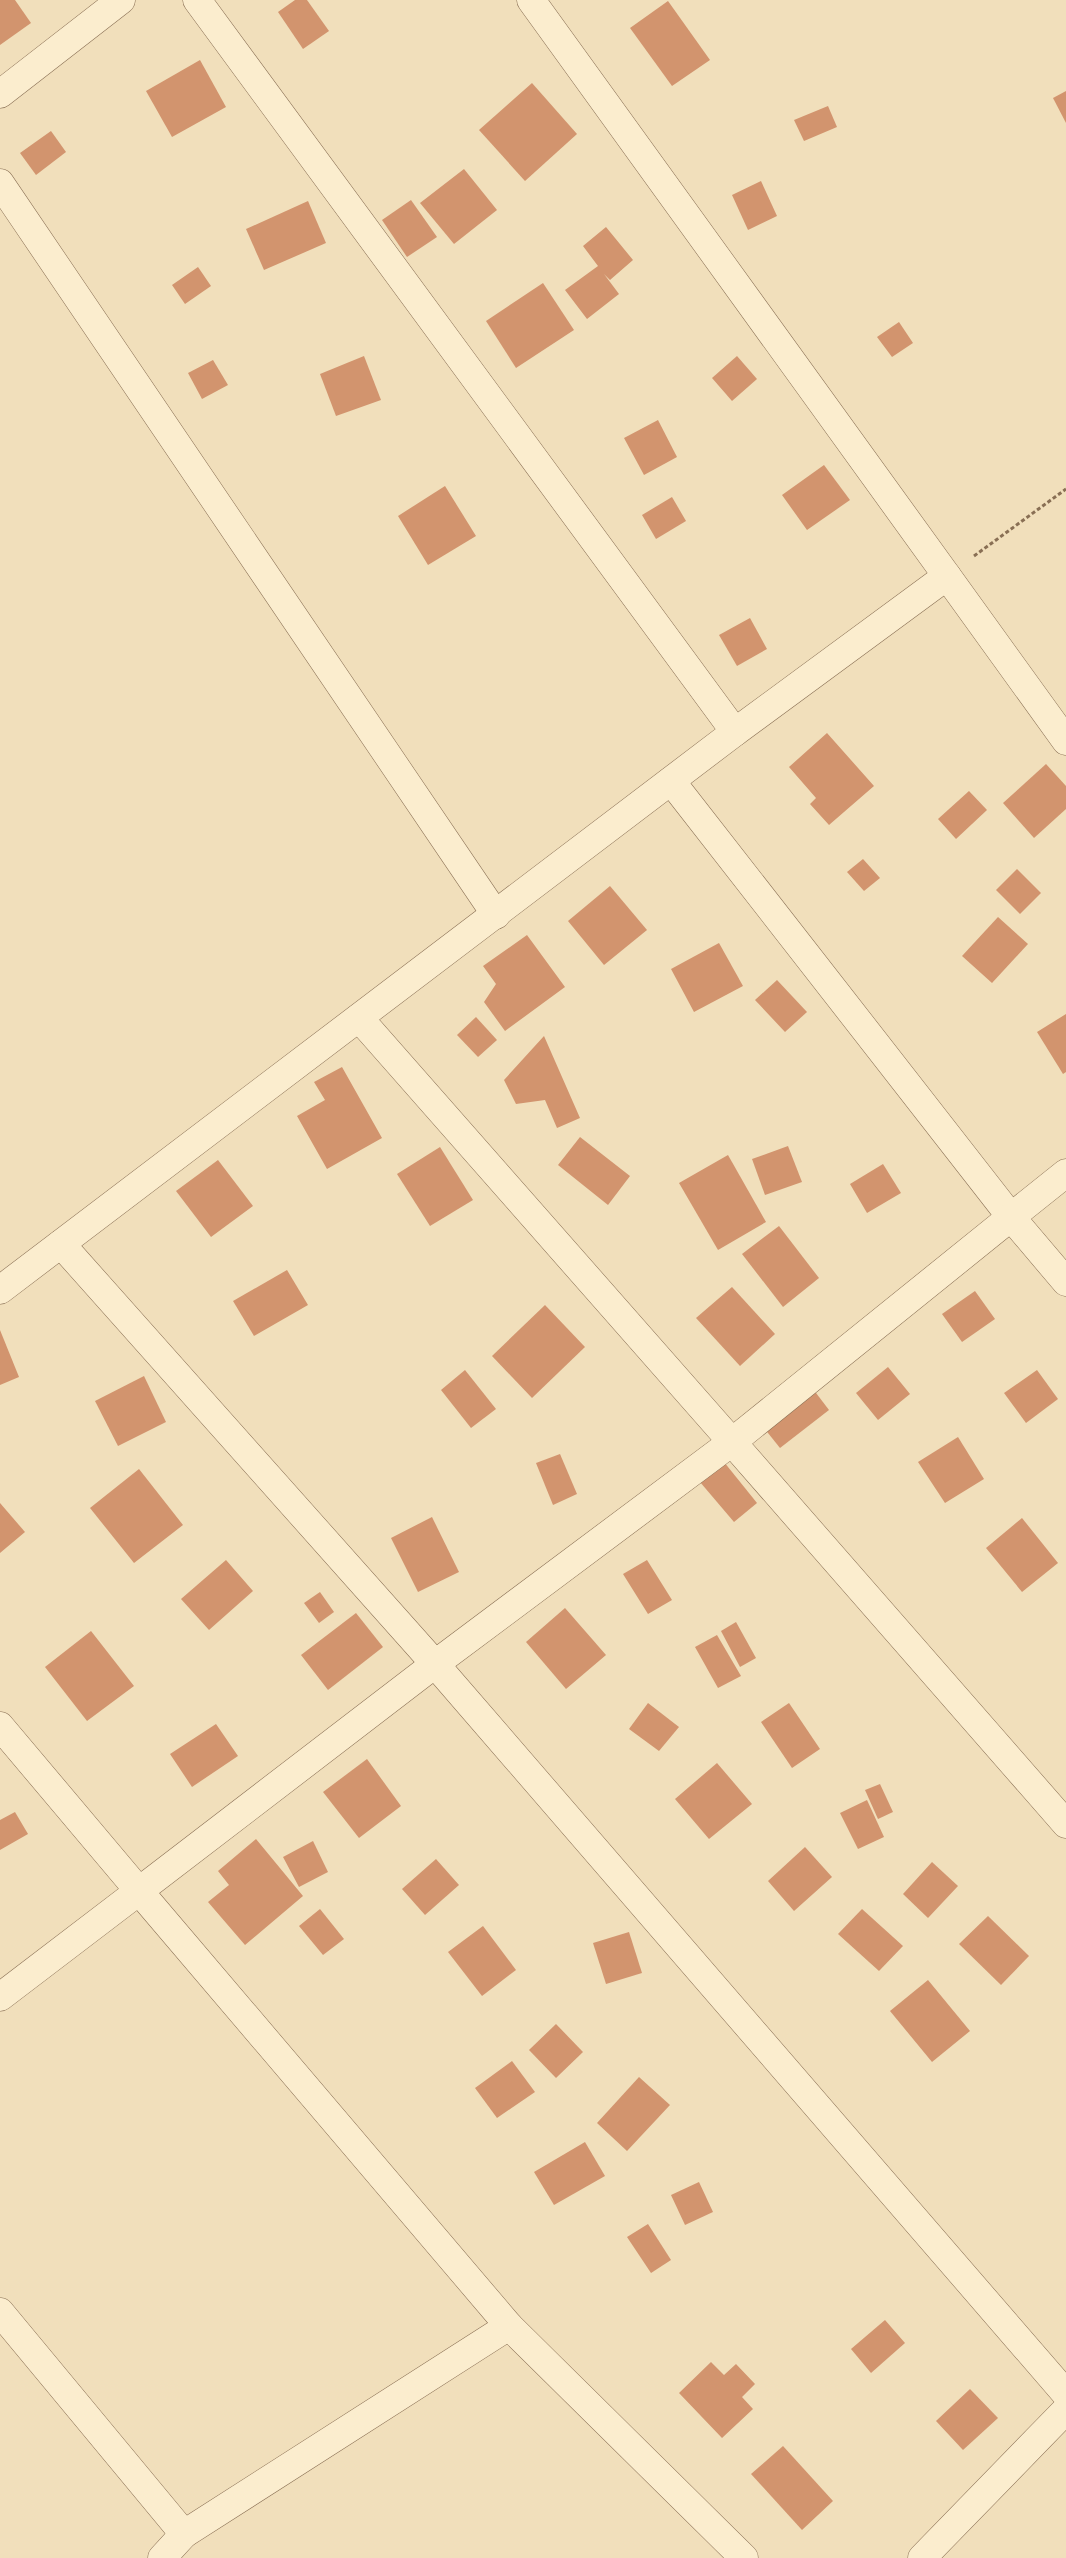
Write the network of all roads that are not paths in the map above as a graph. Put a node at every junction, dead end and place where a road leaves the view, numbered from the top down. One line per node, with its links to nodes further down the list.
1 (121, 0): 4 (street)
2 (197, 0): 7 (street)
3 (531, 0): 6 (street)
4 (0, 94)
5 (0, 183): 10 (street)
6 (947, 576): 7 (street); 8 (street)
7 (735, 732): 9 (street)
8 (1066, 741)
9 (671, 781): 10 (street); 13 (street)
10 (496, 914): 11 (street)
11 (359, 1018): 14 (street); 17 (street)
12 (1066, 1173): 13 (street)
13 (1011, 1217): 15 (street); 17 (street)
14 (61, 1244): 16 (street); 18 (street)
15 (1066, 1282)
16 (0, 1290)
17 (732, 1442): 18 (street); 20 (street)
18 (435, 1664): 21 (street); 25 (street)
19 (0, 1726): 21 (street)
20 (1066, 1824)
21 (139, 1891): 22 (street); 24 (street)
22 (0, 1997)
23 (0, 2312): 27 (street)
24 (509, 2326): 27 (street); 29 (street)
25 (1066, 2394)
26 (1066, 2410): 30 (street)
27 (184, 2534): 28 (street)
28 (162, 2558)
29 (744, 2558)
30 (922, 2558)

